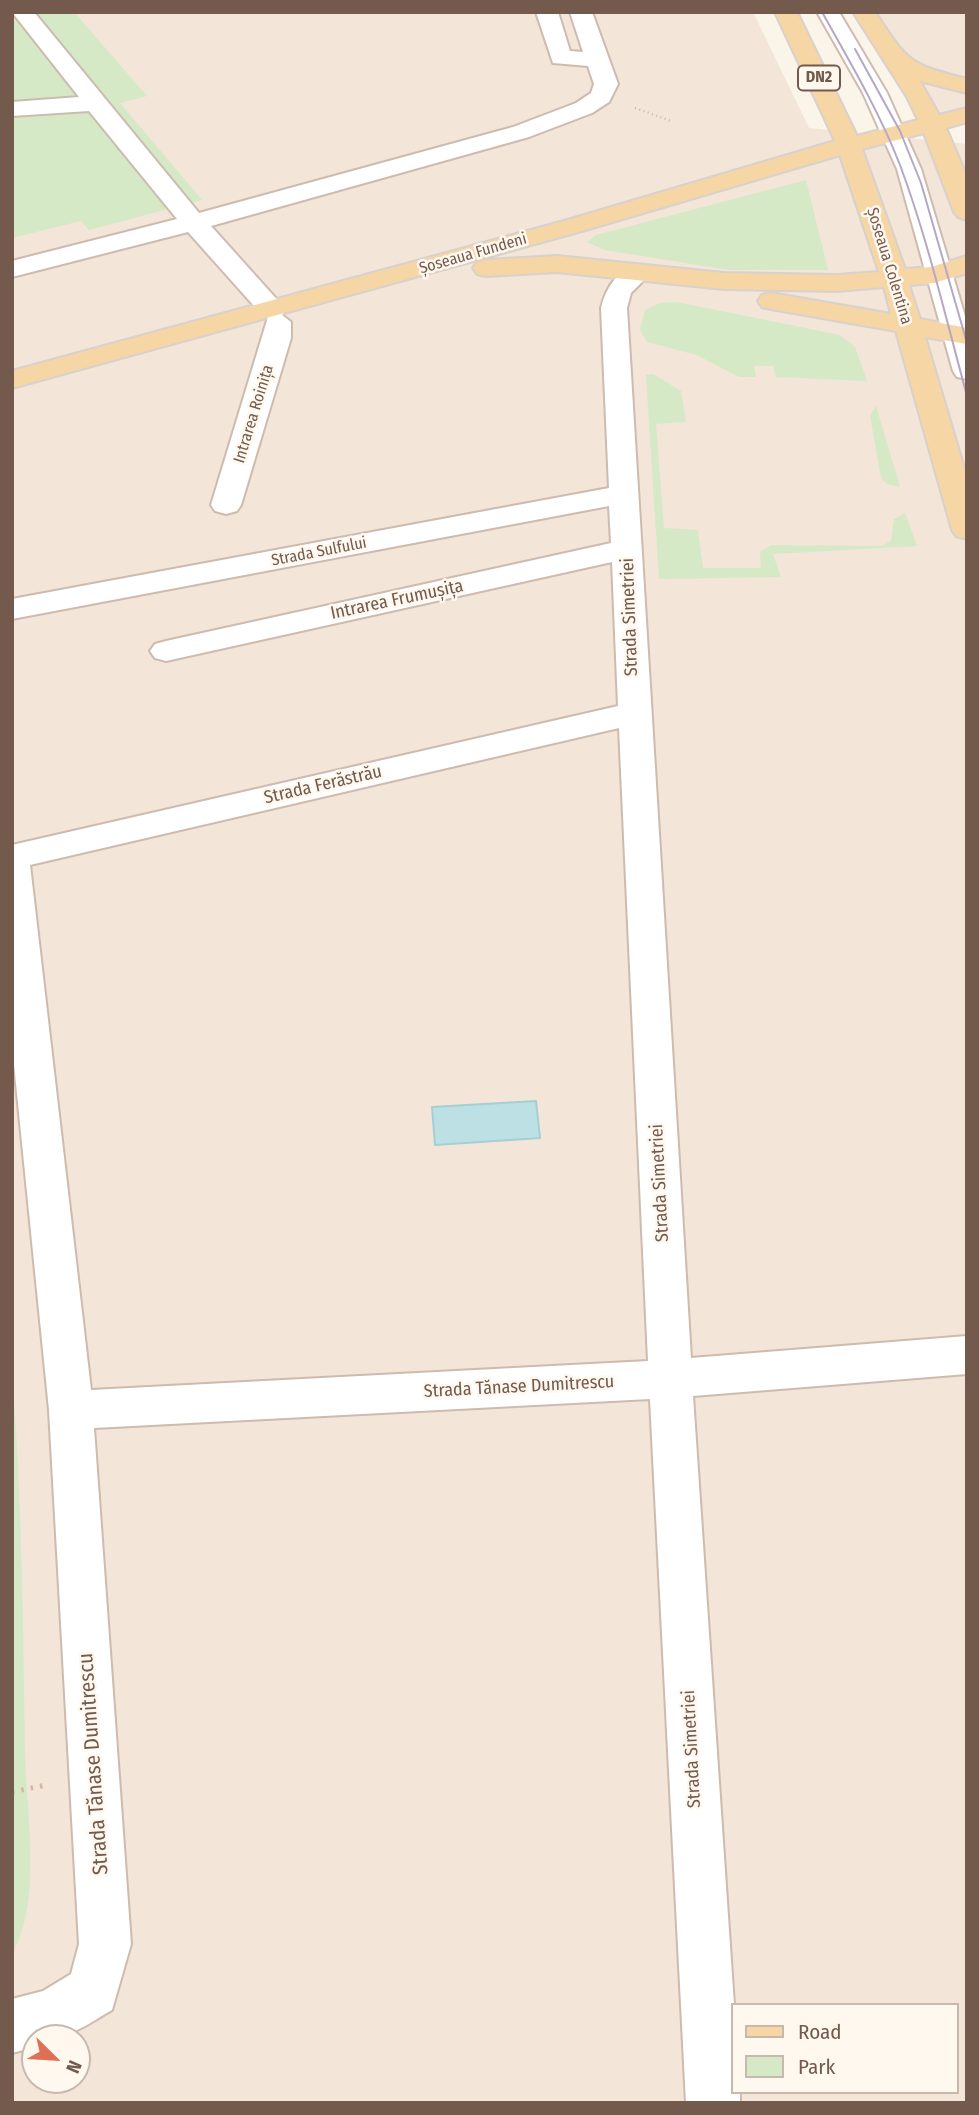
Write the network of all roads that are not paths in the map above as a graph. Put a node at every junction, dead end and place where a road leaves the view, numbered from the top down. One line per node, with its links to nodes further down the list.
1 (22, 12): 10 (street)
2 (547, 12): 8 (street)
3 (581, 12): 8 (street)
4 (786, 12): 15 (main road, Șoseaua Colentina / DN2)
5 (828, 12): 14 (street)
6 (864, 12): 7 (main road)
7 (892, 59): 9 (main road); 13 (main road)
8 (598, 60): 17 (street)
9 (967, 86)
10 (98, 103): 11 (street); 17 (street)
11 (12, 108)
12 (967, 115): 13 (main road, Șoseaua Fundeni)
13 (932, 123): 14 (main road, Șoseaua Fundeni); 16 (main road)
14 (894, 133): 15 (main road, Șoseaua Fundeni); 23 (street)
15 (849, 145): 18 (main road, Șoseaua Fundeni); 24 (main road, Șoseaua Colentina / DN2)
16 (967, 212)
17 (197, 222): 21 (street); 25 (street)
18 (573, 226): 20 (main road); 25 (main road, Șoseaua Fundeni)
19 (967, 264): 23 (main road, Șoseaua Fundeni)
20 (593, 267): 22 (main road, Șoseaua Fundeni); 25 (main road, Șoseaua Fundeni)
21 (12, 269)
22 (638, 273): 24 (main road, Șoseaua Fundeni); 26 (main road, Șoseaua Fundeni); 31 (street, Strada Simetriei)
23 (940, 274): 24 (main road, Șoseaua Fundeni); 27 (street)
24 (895, 279): 26 (main road, Șoseaua Colentina / DN2)
25 (275, 316): 29 (main road, Șoseaua Fundeni); 30 (main road, Șoseaua Fundeni); 32 (street, Intrarea Roinița)
26 (907, 325): 27 (main road, Șoseaua Fundeni); 33 (main road, Șoseaua Colentina / DN2)
27 (962, 335): 28 (street)
28 (967, 371)
29 (12, 380)
30 (12, 395)
31 (625, 494): 34 (street, Strada Simetriei); 35 (street, Strada Sulfului)
32 (226, 505)
33 (967, 530)
34 (628, 549): 36 (street, Intrarea Frumușița); 37 (street, Strada Simetriei)
35 (12, 609)
36 (166, 651)
37 (635, 713): 38 (street, Strada Ferăstrău); 41 (street, Strada Simetriei)
38 (12, 857)
39 (12, 865): 42 (street, Strada Tănase Dumitrescu)
40 (967, 1355): 41 (street, Strada Tănase Dumitrescu)
41 (670, 1379): 42 (street, Strada Tănase Dumitrescu); 44 (street, Strada Simetriei)
42 (71, 1409): 43 (street, Strada Tănase Dumitrescu)
43 (12, 2026)
44 (713, 2103)

